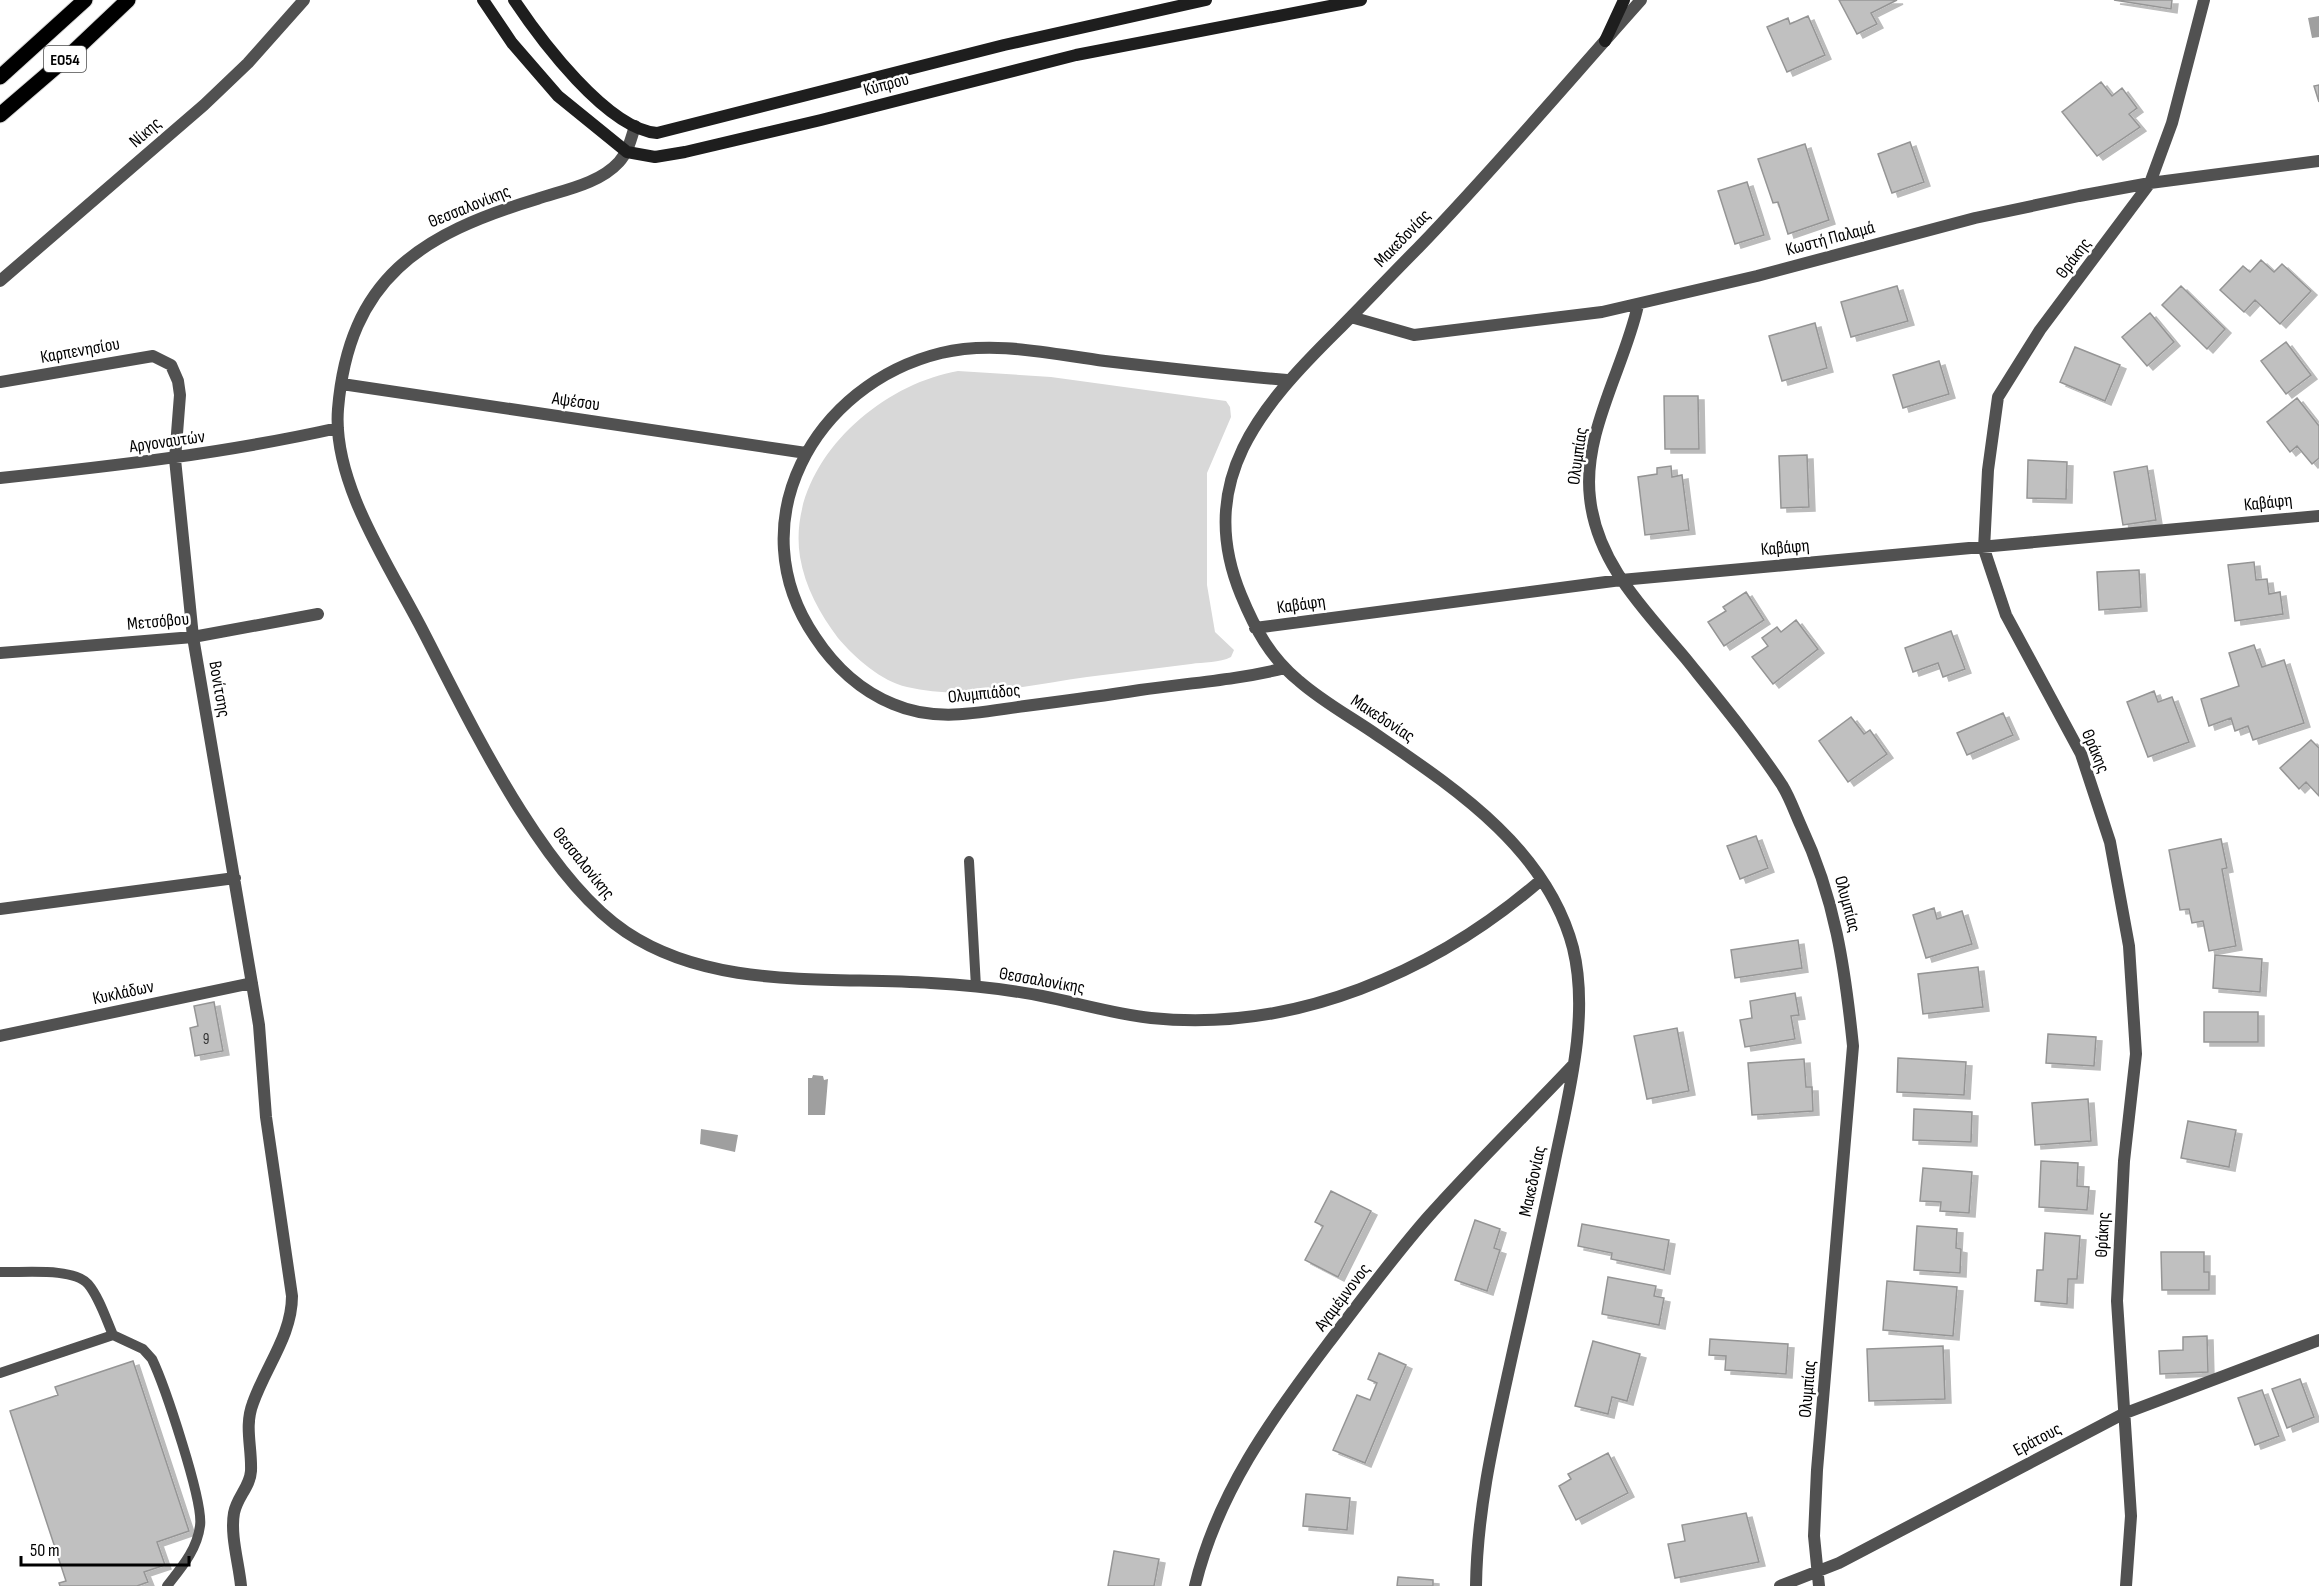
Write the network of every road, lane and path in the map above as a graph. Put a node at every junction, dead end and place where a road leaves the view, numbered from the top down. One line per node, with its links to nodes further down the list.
1 (85, 0): 12 (main road, ΕΟ54)
2 (128, 0): 13 (main road, ΕΟ54)
3 (304, 0): 18 (street, Νίκης)
4 (483, 0): 15 (main road)
5 (514, 0): 14 (main road, Κύπρου)
6 (1206, 0): 14 (main road, Κύπρου)
7 (1361, 0): 15 (main road, Κύπρου)
8 (1624, 0): 11 (main road)
9 (1641, 0): 11 (street, Μακεδονίας)
10 (2204, 0): 17 (street, Θράκης)
11 (1605, 41): 20 (street, Μακεδονίας)
12 (0, 77)
13 (0, 115)
14 (636, 126): 15 (street, Θεσσαλονίκης)
15 (627, 152): 24 (street, Θεσσαλονίκης)
16 (2319, 161): 17 (street, Κωστή Παλαμά)
17 (2150, 183): 19 (street, Κωστή Παλαμά); 30 (street, Θράκης)
18 (0, 281)
19 (1638, 305): 20 (street, Κωστή Παλαμά); 31 (street, Ολυμπίας)
20 (1352, 317): 22 (street, Μακεδονίας)
21 (165, 360): 23 (street, Καρπενησίου); 27 (street, Βονίτσης)
22 (1287, 380): 26 (street, Ολυμπιάδος); 33 (street, Μακεδονίας)
23 (0, 382)
24 (342, 384): 25 (street, Θεσσαλονίκης); 26 (street, Αψέσου)
25 (338, 428): 27 (street, Αργοναυτών); 42 (street, Θεσσαλονίκης)
26 (806, 453): 36 (street, Ολυμπιάδος)
27 (175, 459): 28 (street, Αργοναυτών); 34 (street, Βονίτσης)
28 (0, 478)
29 (2319, 516): 30 (street, Καβάφη)
30 (1984, 549): 31 (street, Καβάφη); 49 (street, Θράκης)
31 (1621, 580): 33 (street, Καβάφη); 50 (street, Ολυμπίας)
32 (318, 614): 34 (street, Μετσόβου)
33 (1255, 628): 36 (street, Μακεδονίας)
34 (193, 637): 35 (street, Μετσόβου); 38 (street, Βονίτσης)
35 (0, 653)
36 (1286, 668): 39 (street, Μακεδονίας)
37 (969, 861): 42 (lane)
38 (235, 878): 40 (street); 41 (street, Βονίτσης)
39 (1541, 880): 42 (street, Θεσσαλονίκης); 44 (street, Μακεδονίας)
40 (0, 909)
41 (252, 984): 43 (street, Κυκλάδων); 52 (street, Βονίτσης)
42 (976, 987)
43 (0, 1036)
44 (1572, 1066): 53 (street, Αγαμέμνονος); 54 (street, Μακεδονίας)
45 (0, 1272): 46 (lane)
46 (113, 1335): 48 (lane); 51 (lane)
47 (2319, 1340): 49 (street, Εράτους)
48 (0, 1373)
49 (2123, 1414): 50 (street, Εράτους); 56 (street, Θράκης)
50 (1818, 1580): 55 (street, Εράτους)
51 (168, 1586)
52 (241, 1586)
53 (1196, 1586)
54 (1476, 1586)
55 (1780, 1586)
56 (2126, 1586)

